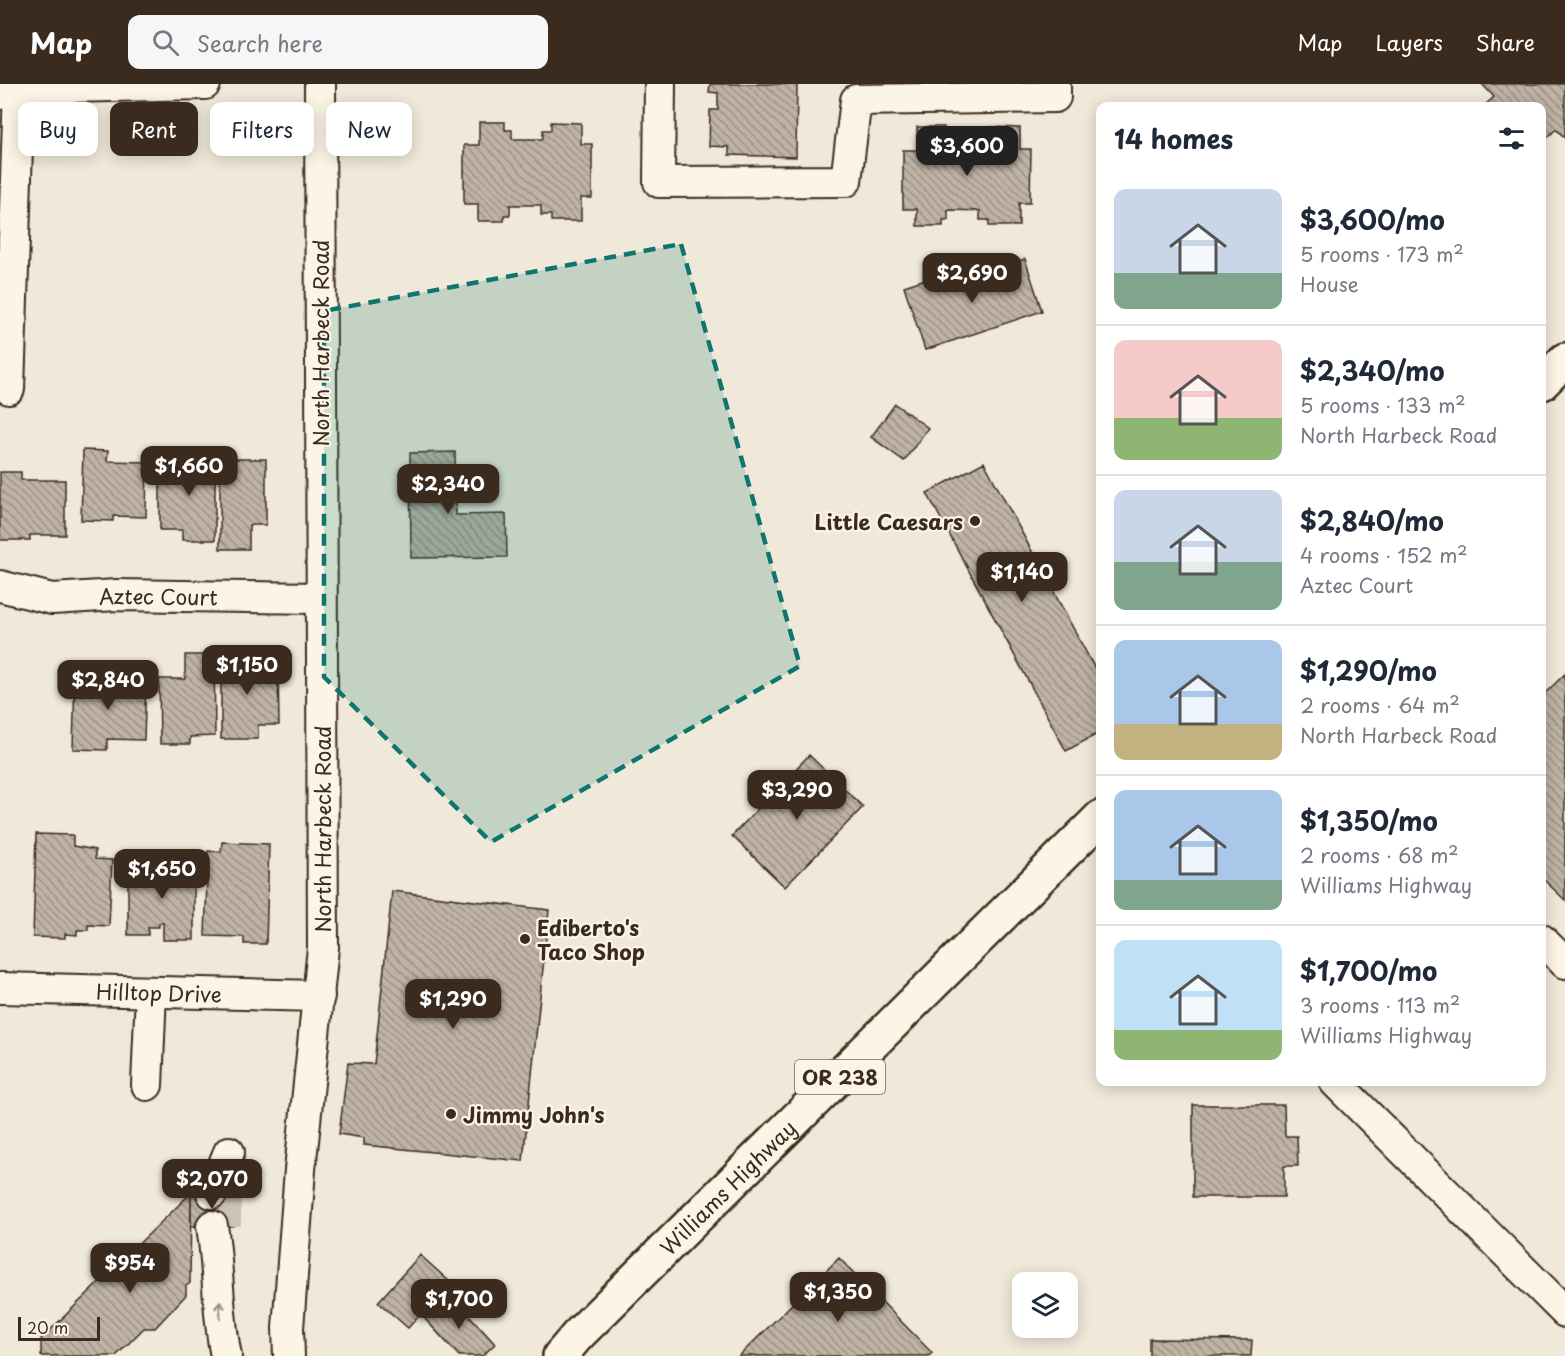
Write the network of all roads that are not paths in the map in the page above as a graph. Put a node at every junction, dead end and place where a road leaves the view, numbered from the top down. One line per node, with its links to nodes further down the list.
1 (205, 84): 5 (street)
2 (320, 84): 10 (street, North Harbeck Road)
3 (660, 84): 4 (street)
4 (1055, 84)
5 (9, 91): 8 (street)
6 (1565, 360): 7 (main road)
7 (1546, 379)
8 (9, 389)
9 (0, 586): 10 (street, Aztec Court)
10 (320, 598): 16 (street, North Harbeck Road)
11 (1096, 830): 25 (main road, Williams Highway / OR 238)
12 (1546, 944): 13 (street)
13 (1565, 963)
14 (0, 988): 15 (street, Hilltop Drive)
15 (151, 992): 16 (street, Hilltop Drive); 17 (street)
16 (319, 996): 24 (street, North Harbeck Road)
17 (147, 1085)
18 (1339, 1086): 22 (street)
19 (229, 1152): 20 (street)
20 (219, 1193)
21 (219, 1226): 23 (street, one-way to 21)
22 (1565, 1312)
23 (226, 1356)
24 (289, 1356)
25 (560, 1356)

